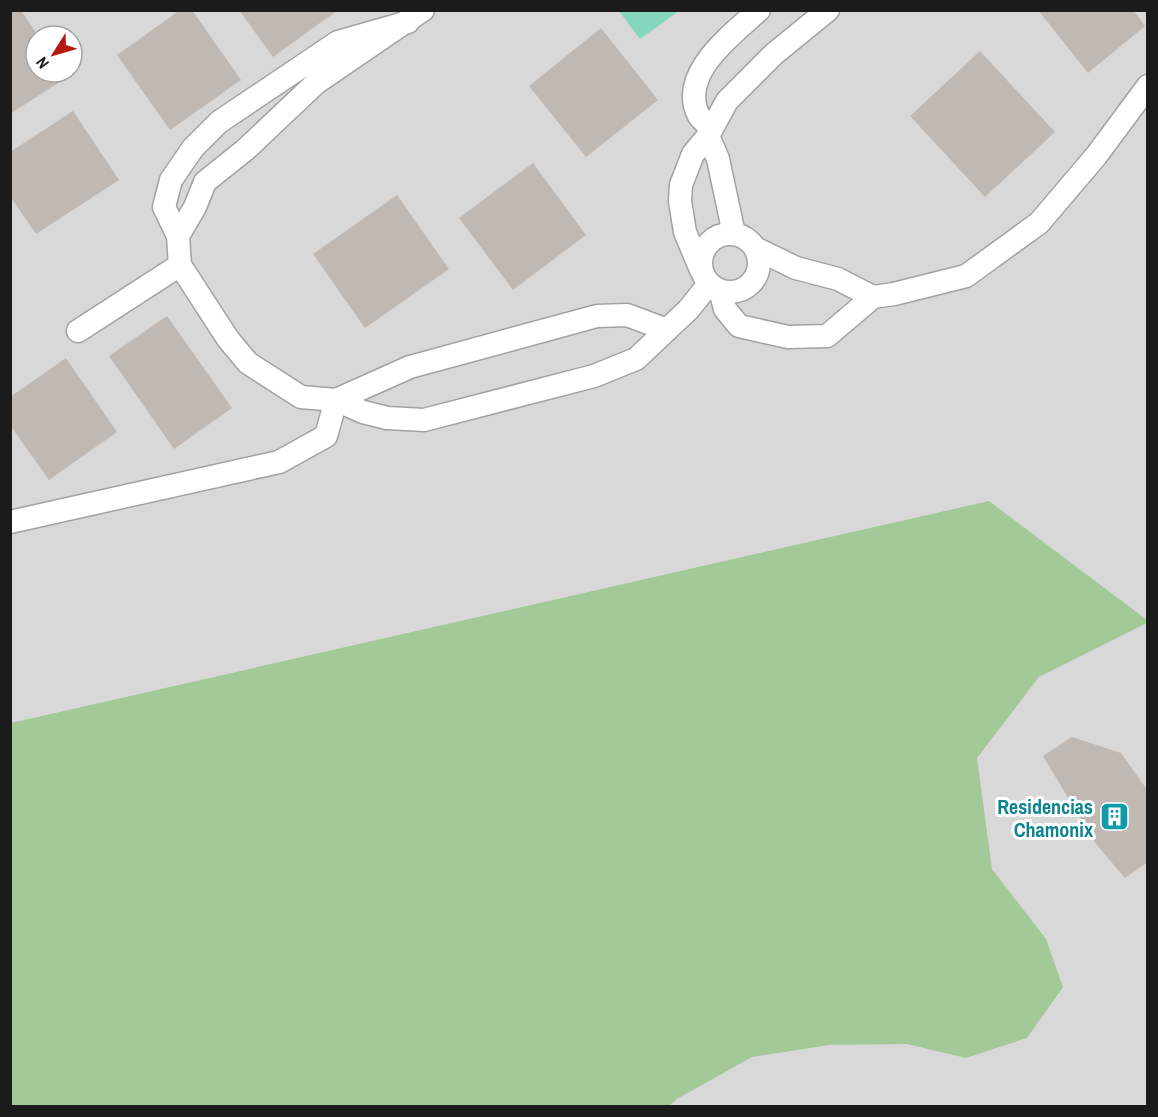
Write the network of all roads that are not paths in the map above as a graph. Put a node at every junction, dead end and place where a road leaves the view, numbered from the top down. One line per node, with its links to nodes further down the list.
1 (759, 10): 5 (street)
2 (828, 10): 5 (street)
3 (416, 16): 7 (street); 7 (street)
4 (1148, 86): 11 (street)
5 (710, 132): 6 (street); 10 (street)
6 (734, 234): 8 (street); 10 (street)
7 (178, 236): 9 (street)
8 (755, 248): 10 (street); 11 (street)
9 (180, 265): 13 (street); 14 (street)
10 (710, 281): 11 (street); 12 (street)
11 (873, 297)
12 (667, 330): 14 (street); 14 (street)
13 (78, 331)
14 (336, 400): 15 (street)
15 (10, 522)

